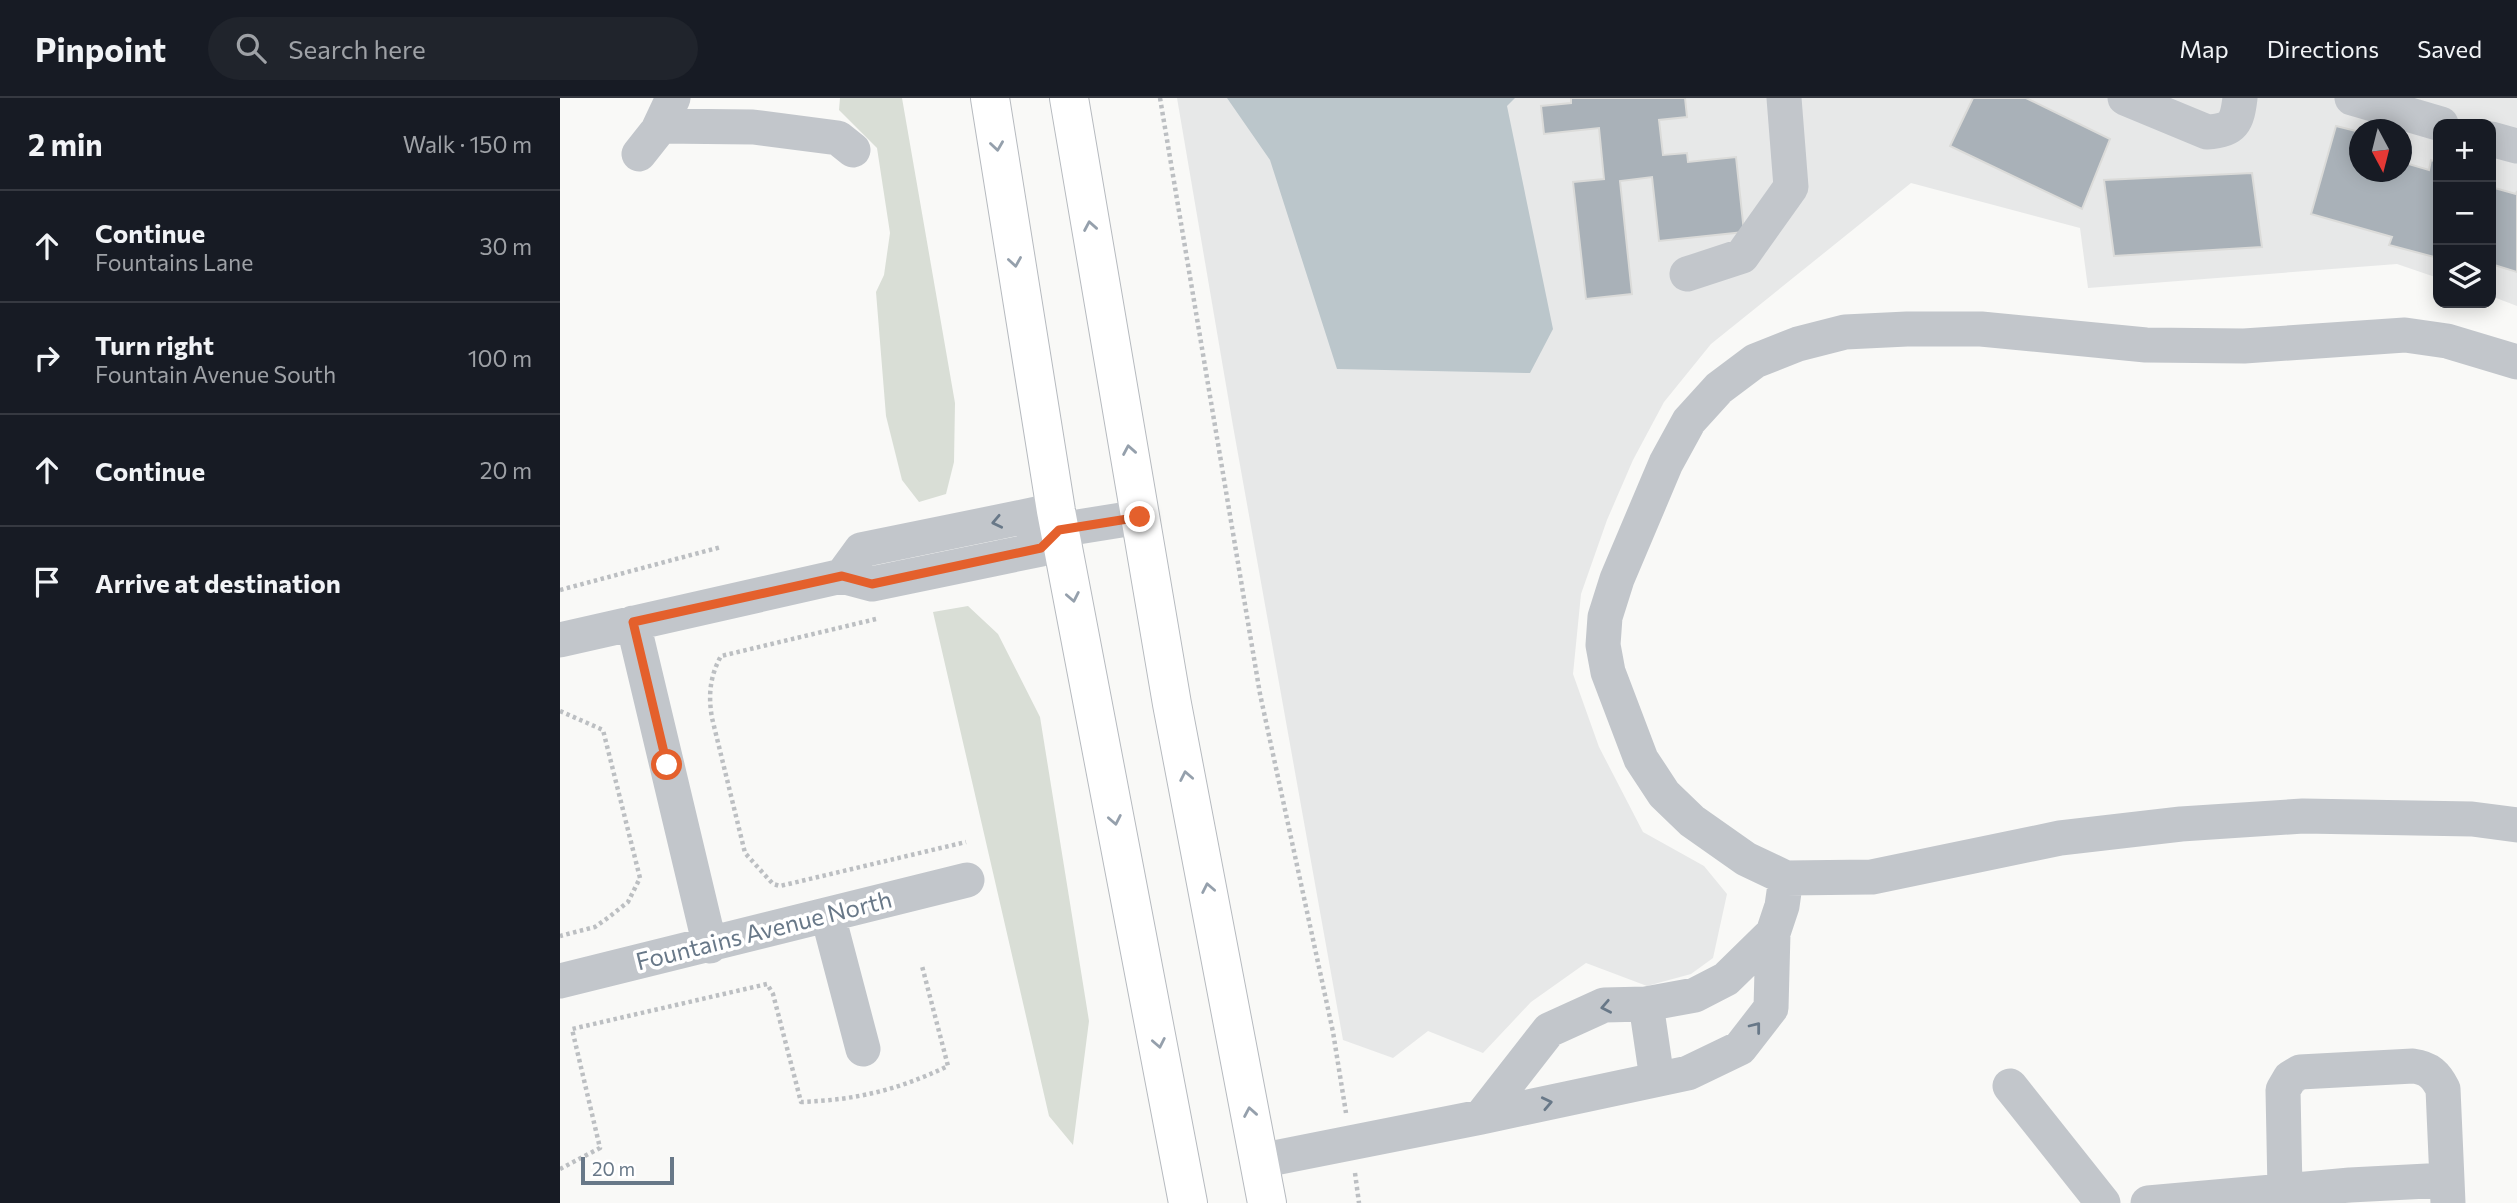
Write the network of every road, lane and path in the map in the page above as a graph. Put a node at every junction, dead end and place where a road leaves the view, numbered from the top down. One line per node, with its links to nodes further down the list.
1 (990, 98): 17 (main road, one-way to 17)
2 (1069, 98): 16 (main road, one-way to 2)
3 (1160, 98): 39 (path)
4 (1784, 98): 14 (street)
5 (2125, 98): 6 (street)
6 (2240, 98)
7 (2352, 98): 9 (street)
8 (666, 112): 12 (street); 13 (street)
9 (2433, 122)
10 (2496, 140): 11 (street)
11 (2517, 146)
12 (853, 150)
13 (639, 154)
14 (1687, 274)
15 (2517, 362): 26 (street)
16 (1140, 517): 17 (street); 40 (main road, one-way to 16)
17 (1059, 530): 19 (street); 44 (main road, one-way to 44)
18 (721, 547): 20 (path)
19 (857, 580): 21 (street); 25 (path)
20 (560, 590)
21 (633, 622): 22 (street); 31 (street)
22 (560, 640)
23 (560, 711): 30 (path)
24 (2517, 825): 26 (street)
25 (966, 842)
26 (1786, 878): 29 (street)
27 (967, 880): 28 (street, Fountains Avenue North)
28 (828, 915): 31 (street, Fountains Avenue North); 35 (street)
29 (1773, 933): 34 (street); 36 (street, one-way to 29)
30 (560, 936)
31 (710, 946): 33 (street, Fountains Avenue North)
32 (922, 966): 41 (path)
33 (560, 981)
34 (1646, 1004): 36 (street); 38 (street, one-way to 38)
35 (863, 1049)
36 (1657, 1079): 38 (street, one-way to 36)
37 (2010, 1086): 47 (street)
38 (1481, 1117): 39 (street)
39 (1350, 1143): 40 (street); 46 (path)
40 (1259, 1161): 45 (main road)
41 (560, 1169)
42 (2285, 1190): 43 (street); 43 (street); 48 (street)
43 (2448, 1191)
44 (1188, 1203)
45 (1267, 1203)
46 (1359, 1203)
47 (2102, 1203)
48 (2148, 1203)

